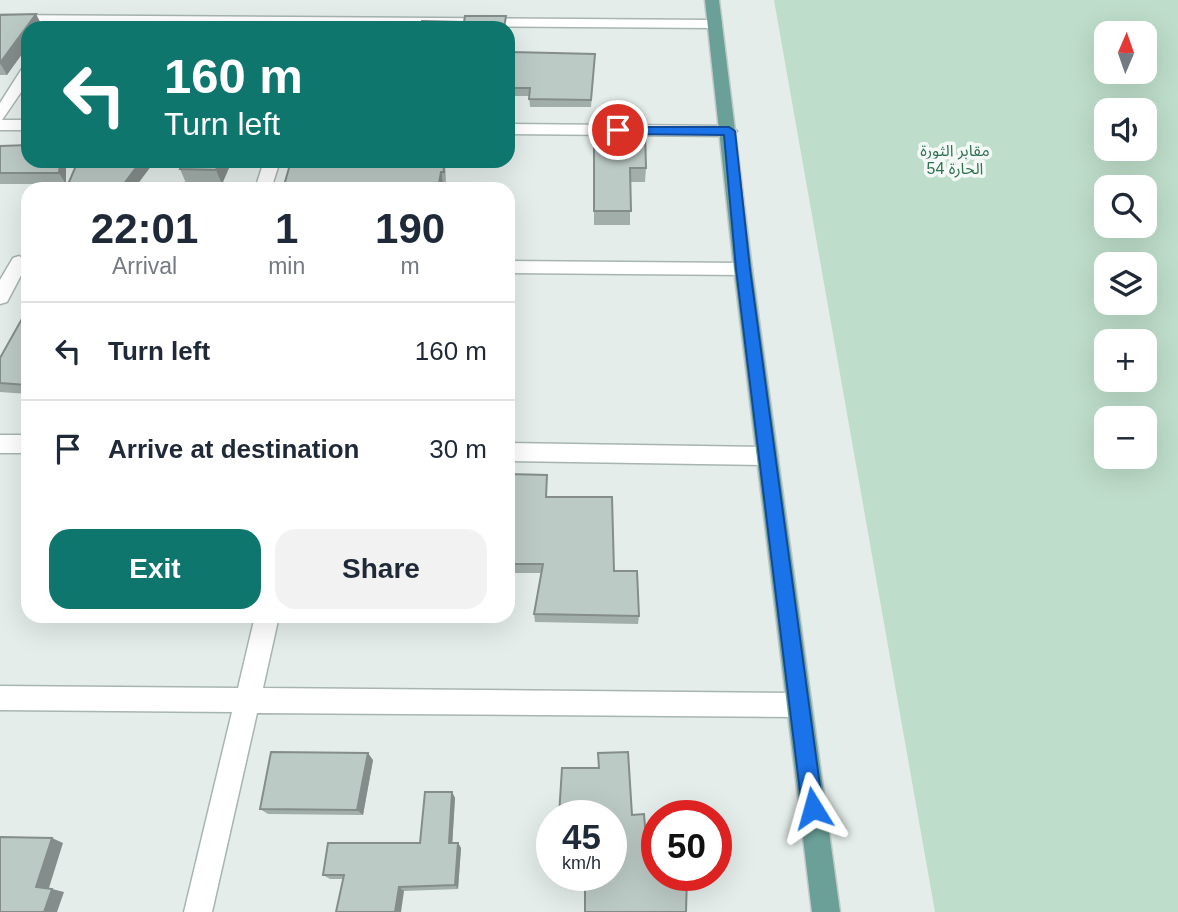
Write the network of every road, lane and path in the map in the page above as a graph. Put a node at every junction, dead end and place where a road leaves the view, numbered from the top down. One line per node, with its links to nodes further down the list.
1 (712, 0): 8 (main road)
2 (0, 19): 4 (street)
3 (186, 19): 5 (street); 6 (street)
4 (23, 21)
5 (134, 21)
6 (237, 21)
7 (515, 24): 8 (street)
8 (714, 24): 14 (main road)
9 (21, 82): 10 (street)
10 (0, 116)
11 (0, 125): 12 (street)
12 (21, 125)
13 (515, 129): 14 (street)
14 (729, 131): 19 (main road)
15 (0, 262): 16 (street)
16 (21, 262)
17 (21, 266): 20 (street)
18 (515, 267): 19 (street)
19 (743, 269): 24 (main road)
20 (0, 297)
21 (0, 444): 22 (street)
22 (21, 444)
23 (515, 452): 24 (street)
24 (767, 456): 28 (main road)
25 (265, 623): 27 (street)
26 (0, 698): 27 (street)
27 (247, 699): 28 (street); 29 (street)
28 (799, 705): 30 (main road)
29 (198, 912)
30 (826, 912)

